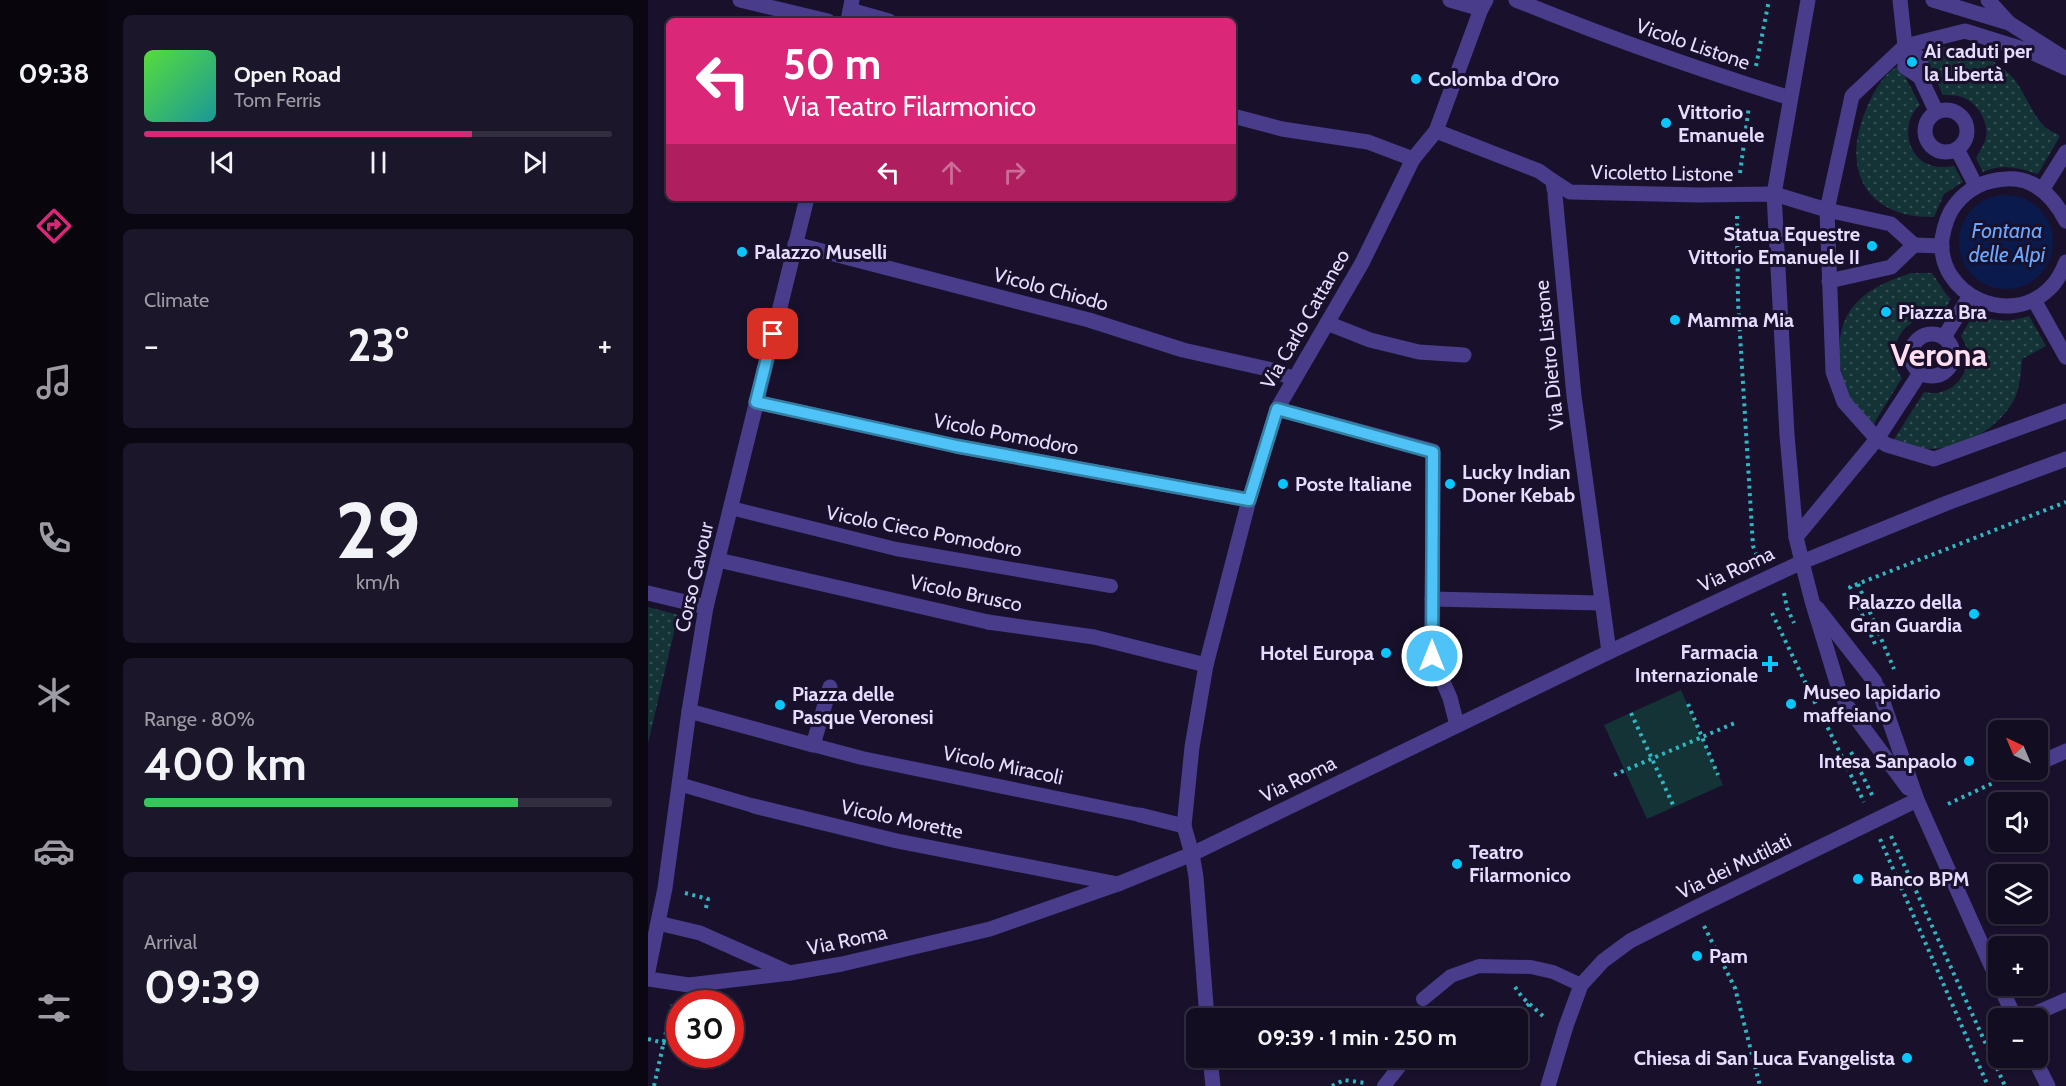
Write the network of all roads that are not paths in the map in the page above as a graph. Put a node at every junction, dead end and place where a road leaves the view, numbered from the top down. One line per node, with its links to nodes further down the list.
1 (740, 0): 10 (street)
2 (1450, 0): 8 (street)
3 (1516, 0): 16 (street, Vicolo Listone)
4 (1808, 0): 16 (street)
5 (1900, 0): 13 (street)
6 (1933, 0): 12 (street)
7 (1988, 0): 12 (street)
8 (1484, 4): 19 (street, Via Carlo Cattaneo)
9 (850, 10): 11 (street)
10 (815, 18)
11 (879, 18)
12 (2009, 24): 14 (street)
13 (1905, 46): 15 (street); 17 (street); 28 (street)
14 (2066, 59)
15 (2066, 68)
16 (1790, 98): 26 (street)
17 (1936, 111): 20 (street); 20 (street)
18 (1236, 117): 22 (street)
19 (1436, 131): 22 (street, Via Carlo Cattaneo); 24 (street)
20 (1957, 149): 23 (street)
21 (2066, 152): 25 (street)
22 (1413, 159): 37 (street, Via Carlo Cattaneo)
23 (1976, 186): 25 (street); 32 (street)
24 (1554, 188): 26 (street, Vicoletto Listone); 57 (street, Via Dietro Listone)
25 (2042, 190): 29 (street)
26 (1774, 194): 28 (street); 50 (street)
27 (806, 201): 30 (street, Corso Cavour)
28 (1827, 210): 31 (street); 34 (street)
29 (2066, 221)
30 (795, 244): 42 (street, Vicolo Chiodo); 43 (street, Corso Cavour)
31 (1914, 245): 32 (street); 34 (street)
32 (1942, 246): 35 (street)
33 (2066, 262): 36 (street)
34 (1829, 281): 46 (street)
35 (1970, 296): 36 (street); 38 (street)
36 (2034, 300): 40 (street)
37 (1327, 323): 39 (street); 42 (street, Via Carlo Cattaneo)
38 (1944, 337): 41 (street); 41 (street)
39 (1464, 355)
40 (2066, 357)
41 (1920, 373): 46 (street)
42 (1294, 379): 44 (street, Via Carlo Cattaneo)
43 (756, 402): 48 (street, Vicolo Pomodoro); 49 (street, Corso Cavour)
44 (1277, 409): 48 (street, Via Carlo Cattaneo); 55 (street)
45 (2066, 411): 46 (street)
46 (1877, 440): 50 (street)
47 (2066, 459): 52 (street)
48 (1249, 500): 60 (street, Via Carlo Cattaneo)
49 (731, 508): 51 (street, Corso Cavour); 53 (lane, Vicolo Cieco Pomodoro)
50 (1796, 537): 52 (street)
51 (718, 560): 58 (street, Corso Cavour); 60 (street, Vicolo Brusco)
52 (1802, 562): 56 (street); 59 (street, Via Roma)
53 (1111, 586)
54 (648, 593): 58 (street)
55 (1432, 599): 57 (street); 63 (street)
56 (1812, 601): 68 (street); 68 (street)
57 (1601, 603): 59 (street, Via Dietro Listone)
58 (706, 607): 62 (street, Corso Cavour)
59 (1609, 652): 63 (street, Via Roma)
60 (1206, 665): 71 (street, Via Carlo Cattaneo)
61 (830, 687): 64 (street)
62 (689, 711): 64 (street); 67 (street, Corso Cavour)
63 (1457, 725): 72 (street, Via Roma)
64 (813, 745): 70 (lane, Vicolo Miracoli)
65 (2066, 751): 66 (street)
66 (2048, 759)
67 (679, 784): 69 (lane, Vicolo Morette); 74 (street, Corso Cavour)
68 (1917, 800): 75 (street); 79 (street, Via dei Mutilati)
69 (754, 806): 73 (street, Vicolo Morette)
70 (1140, 815): 71 (street, Vicolo Miracoli)
71 (1185, 826): 72 (street, Via Carlo Cattaneo)
72 (1192, 854): 73 (street, Via Roma); 82 (street, Via Carlo Cattaneo)
73 (1118, 884): 77 (street, Via Roma)
74 (658, 923): 76 (street, Corso Cavour); 77 (street, Via Roma)
75 (1988, 959)
76 (648, 971)
77 (789, 973): 78 (street, Via Roma)
78 (648, 979)
79 (1581, 986): 80 (lane); 89 (street, Via dei Mutilati)
80 (1423, 999)
81 (2066, 1000): 83 (street)
82 (1206, 1008)
83 (2048, 1008)
84 (1211, 1068): 87 (street)
85 (1398, 1068): 88 (lane)
86 (2039, 1068): 90 (street)
87 (1212, 1086)
88 (1384, 1086)
89 (1548, 1086)
90 (2048, 1086)

